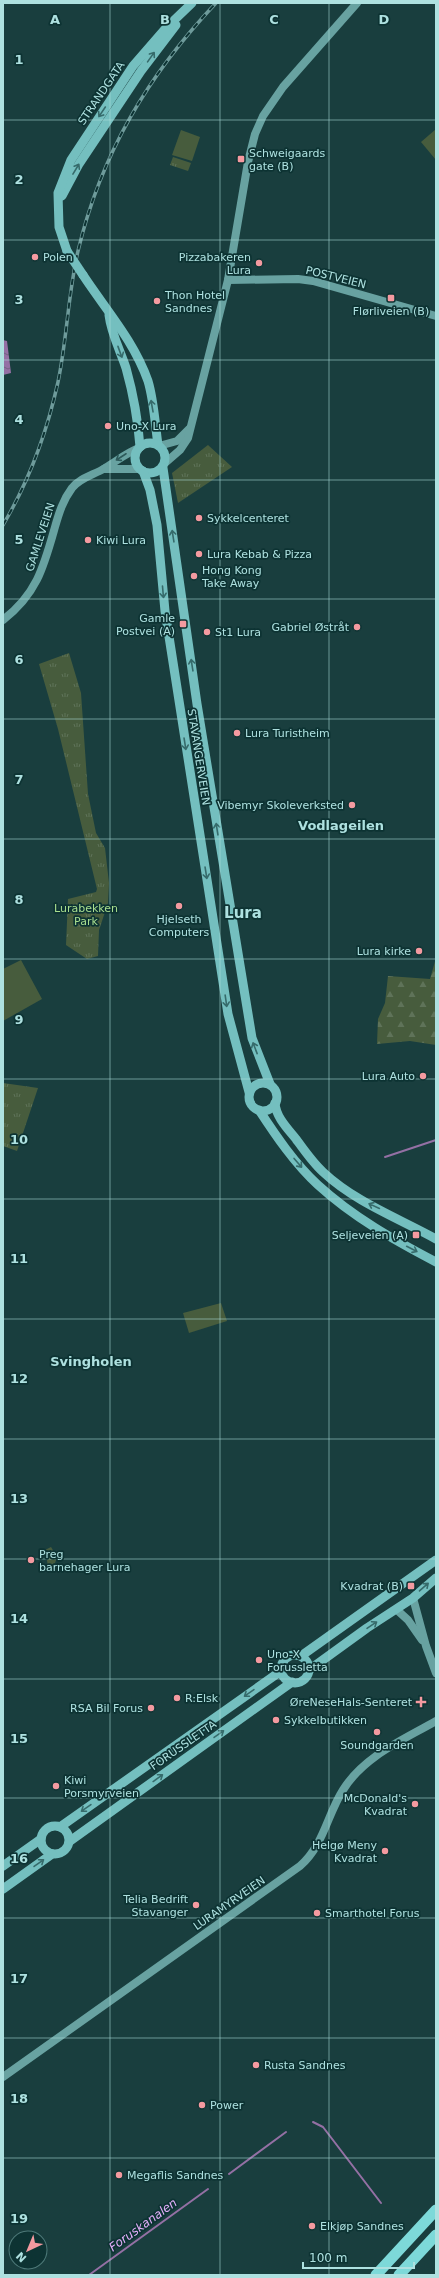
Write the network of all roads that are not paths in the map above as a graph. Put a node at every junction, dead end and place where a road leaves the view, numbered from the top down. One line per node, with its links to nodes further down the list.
1 (357, 3): 4 (street)
2 (189, 6): 3 (main road, STRANDGATA)
3 (67, 251): 5 (main road, STAVANGERVEIEN, bridge)
4 (228, 280): 6 (street, POSTVEIEN); 7 (street)
5 (109, 315): 8 (main road, STAVANGERVEIEN, one-way to 5); 9 (main road, STAVANGERVEIEN, one-way to 9)
6 (436, 316)
7 (189, 429): 8 (street); 10 (street)
8 (158, 445): 9 (main road); 10 (main road, STAVANGERVEIEN)
9 (140, 448): 11 (street, GAMLEVEIEN, one-way to 11); 12 (main road, STAVANGERVEIEN)
10 (164, 466): 12 (main road); 14 (main road, STAVANGERVEIEN, one-way to 10)
11 (104, 469): 12 (street, GAMLEVEIEN); 13 (street, GAMLEVEIEN)
12 (141, 470): 15 (main road, STAVANGERVEIEN, one-way to 15)
13 (3, 620)
14 (270, 1084): 15 (main road); 16 (main road)
15 (249, 1092): 17 (main road)
16 (275, 1103): 17 (main road); 18 (main road, one-way to 16)
17 (258, 1110): 19 (main road, one-way to 19)
18 (436, 1239)
19 (436, 1262)
20 (436, 1560): 25 (main road, FORUSSLETTA)
21 (436, 1578): 22 (main road, FORUSSLETTA, one-way to 21)
22 (413, 1598): 23 (main road, FORUSSLETTA); 24 (street)
23 (397, 1610): 24 (street); 26 (main road, FORUSSLETTA, one-way to 23)
24 (426, 1646): 28 (street)
25 (301, 1656): 26 (main road); 27 (main road, FORUSSLETTA)
26 (309, 1670): 29 (main road, FORUSSLETTA)
27 (281, 1671): 29 (main road); 31 (main road, FORUSSLETTA, one-way to 31)
28 (436, 1672)
29 (292, 1682): 33 (main road, FORUSSLETTA, one-way to 29)
30 (436, 1721): 37 (street, LURAMYRVEIEN)
31 (60, 1827): 32 (main road); 33 (main road)
32 (41, 1839): 34 (main road); 35 (main road)
33 (70, 1841): 34 (main road)
34 (52, 1854): 36 (main road, one-way to 34)
35 (3, 1866)
36 (3, 1889)
37 (3, 2077)
38 (436, 2210): 40 (highway)
39 (436, 2234): 41 (highway)
40 (376, 2275)
41 (399, 2275)

